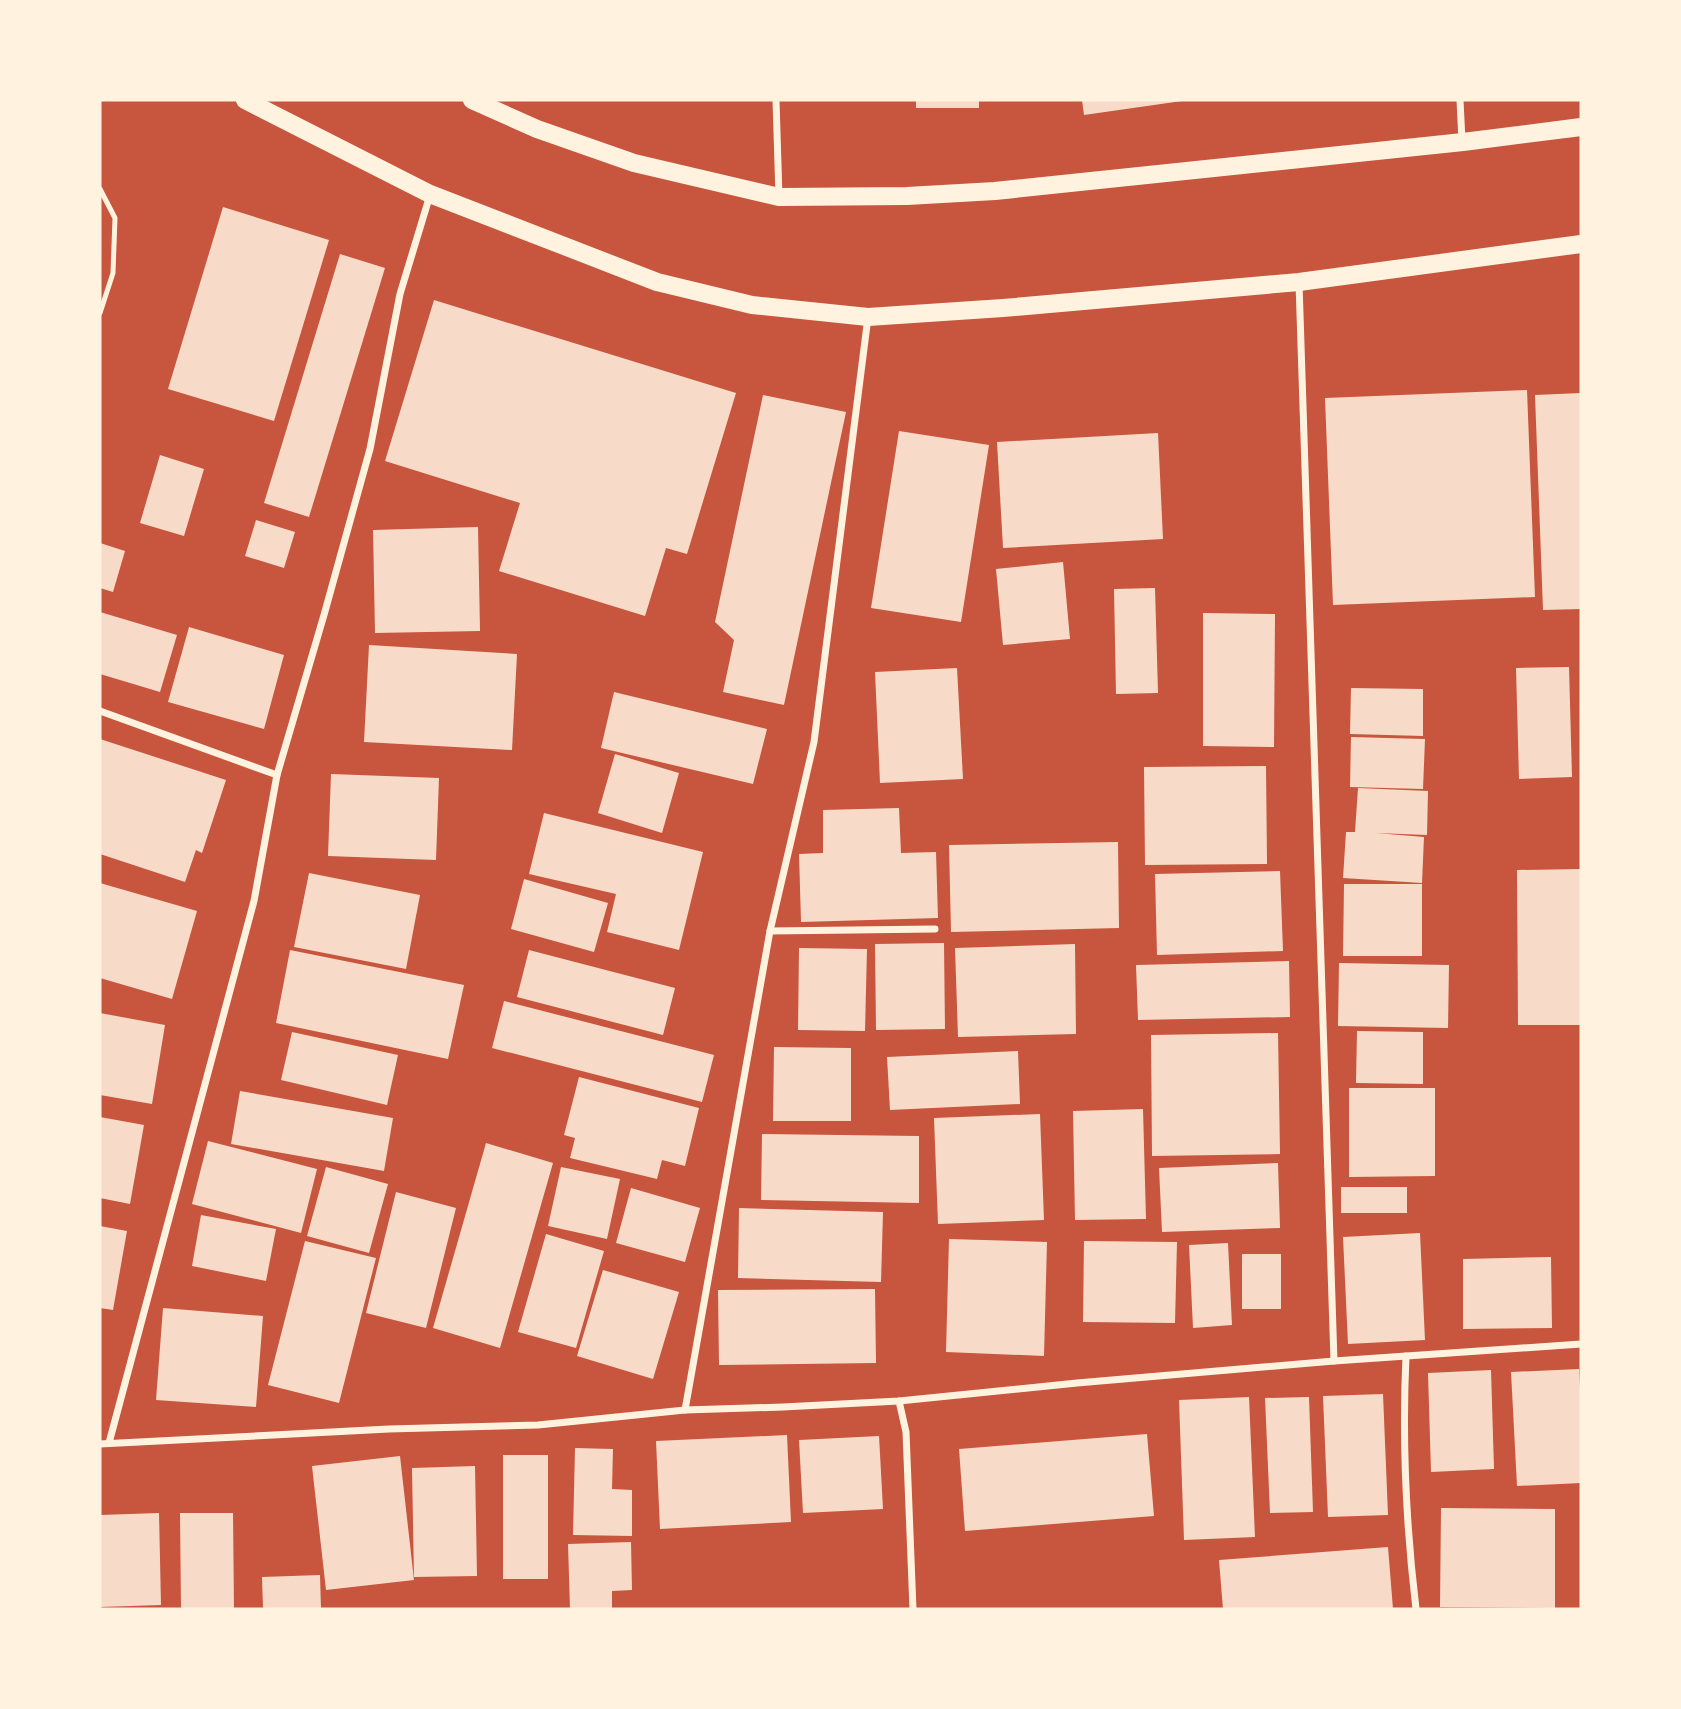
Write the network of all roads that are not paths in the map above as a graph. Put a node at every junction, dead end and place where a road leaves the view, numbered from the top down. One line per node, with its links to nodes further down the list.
1 (246, 100): 8 (main road)
2 (472, 100): 9 (main road)
3 (776, 100): 9 (street)
4 (1460, 100): 6 (street)
5 (1581, 127): 6 (main road)
6 (1462, 142): 9 (main road)
7 (100, 189): 12 (lane)
8 (430, 194): 13 (main road); 15 (street)
9 (779, 197)
10 (1581, 244): 11 (main road)
11 (1298, 282): 13 (main road); 20 (street)
12 (100, 313)
13 (868, 317): 17 (street)
14 (100, 711): 15 (street)
15 (277, 775): 23 (street)
16 (935, 929): 17 (street)
17 (770, 931): 22 (street)
18 (1581, 1344): 19 (street)
19 (1406, 1356): 20 (street); 26 (street)
20 (1334, 1360): 21 (street)
21 (900, 1401): 22 (street); 25 (street)
22 (685, 1410): 23 (street)
23 (109, 1443): 24 (street)
24 (100, 1444)
25 (913, 1609)
26 (1416, 1609)

